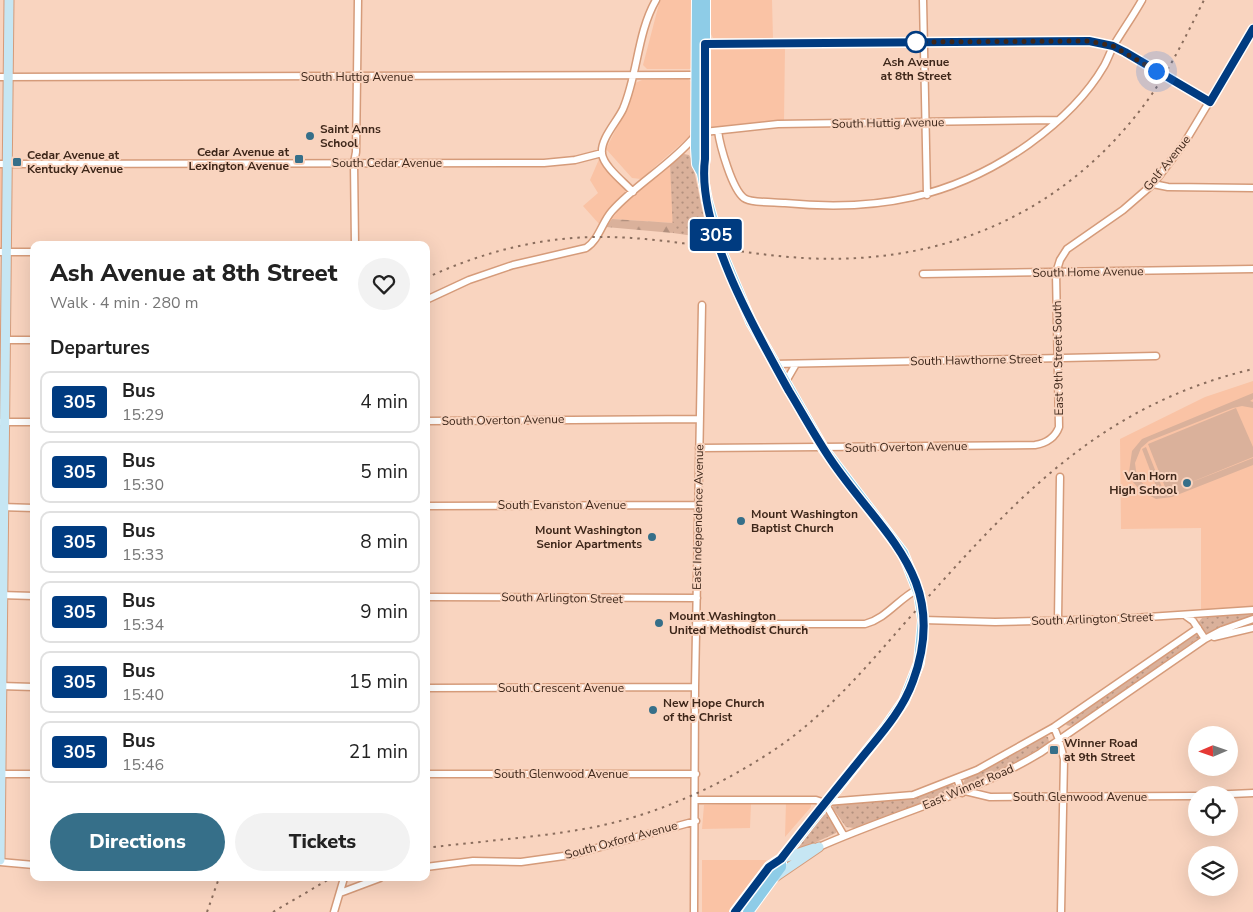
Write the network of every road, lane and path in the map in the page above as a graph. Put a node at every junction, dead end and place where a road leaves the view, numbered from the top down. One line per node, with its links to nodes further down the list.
1 (9, 0): 14 (street)
2 (358, 0): 13 (street)
3 (656, 0): 15 (street)
4 (697, 0): 10 (main road)
5 (705, 0): 10 (main road)
6 (923, 0): 9 (street)
7 (1142, 0): 11 (street)
8 (1253, 29): 16 (street, Golf Avenue)
9 (924, 42): 10 (street); 11 (street); 18 (street)
10 (700, 44): 12 (main road)
11 (1113, 46): 16 (street, bridge); 17 (street)
12 (700, 75): 15 (street, South Huttig Avenue); 20 (main road)
13 (357, 76): 14 (street, South Huttig Avenue); 15 (street, South Huttig Avenue); 24 (street)
14 (4, 77): 25 (street)
15 (634, 77): 21 (street)
16 (1210, 102): 27 (street, Golf Avenue)
17 (1058, 120): 18 (street, South Huttig Avenue); 30 (street)
18 (926, 122): 19 (street, South Huttig Avenue); 30 (street)
19 (718, 131): 20 (street); 30 (street)
20 (700, 133): 22 (street); 23 (main road); 26 (main road)
21 (602, 153): 24 (street, South Cedar Avenue); 29 (street)
22 (680, 153): 23 (street); 29 (street)
23 (696, 158): 26 (main road)
24 (354, 163): 25 (street, South Cedar Avenue); 31 (street)
25 (4, 164): 32 (street)
26 (702, 173): 43 (main road, bridge)
27 (1153, 184): 28 (street); 35 (street, Golf Avenue)
28 (1253, 188)
29 (633, 192): 37 (street)
30 (928, 195)
31 (355, 241)
32 (4, 252): 33 (street); 39 (street)
33 (30, 252)
34 (1253, 269): 35 (street, South Home Avenue)
35 (1056, 273): 36 (street, South Home Avenue); 42 (street, East 9th Street South)
36 (923, 274)
37 (430, 298)
38 (702, 305): 46 (street, East Independence Avenue)
39 (4, 339): 40 (street); 48 (street)
40 (30, 340)
41 (1156, 356): 42 (street, South Hawthorne Street)
42 (1058, 358): 44 (street, South Hawthorne Street); 50 (street, East 9th Street South)
43 (774, 364): 44 (street, South Hawthorne Street); 45 (main road)
44 (796, 364): 45 (street)
45 (785, 383): 52 (main road)
46 (700, 419): 47 (street, South Overton Avenue); 51 (street, East Independence Avenue)
47 (430, 421)
48 (3, 422): 49 (street); 56 (street)
49 (30, 422)
50 (1050, 439): 52 (street, South Overton Avenue)
51 (699, 448): 52 (street, South Overton Avenue); 54 (street, East Independence Avenue)
52 (823, 448): 58 (main road)
53 (1060, 477): 67 (street)
54 (699, 505): 55 (street, South Evanston Avenue); 62 (street, East Independence Avenue)
55 (430, 506)
56 (2, 508): 57 (street); 59 (street)
57 (30, 508)
58 (918, 589): 66 (main road); 68 (street)
59 (2, 595): 60 (street); 72 (street)
60 (30, 596)
61 (430, 597): 62 (street, South Arlington Street)
62 (697, 598): 68 (street, East Independence Avenue)
63 (1253, 610): 64 (street, South Arlington Street)
64 (1186, 616): 67 (street, South Arlington Street); 69 (street)
65 (1253, 619): 71 (street, East Winner Road)
66 (927, 620): 67 (street, South Arlington Street); 89 (main road)
67 (1058, 620)
68 (697, 624): 74 (street, East Independence Avenue)
69 (1198, 628): 71 (street); 76 (street, East Winner Road)
70 (1253, 628): 71 (street, East Winner Road)
71 (1205, 639): 77 (street, East Winner Road)
72 (1, 686): 73 (street); 78 (street)
73 (30, 687)
74 (696, 687): 75 (street, South Crescent Avenue); 81 (street, East Independence Avenue)
75 (430, 688)
76 (1054, 727): 77 (street); 82 (street, East Winner Road)
77 (1060, 740): 83 (street, East Winner Road); 87 (street)
78 (1, 774): 79 (street); 94 (street)
79 (30, 774)
80 (430, 774): 81 (street, South Glenwood Avenue)
81 (696, 774): 88 (street, East Independence Avenue)
82 (956, 778): 83 (street); 89 (street, East Winner Road)
83 (963, 792): 87 (street, South Glenwood Avenue); 91 (street, East Winner Road)
84 (1253, 793): 85 (street)
85 (1238, 794)
86 (1188, 796): 87 (street, South Glenwood Avenue)
87 (1064, 797): 105 (street)
88 (696, 800): 89 (street); 90 (street, East Independence Avenue)
89 (825, 803): 91 (street); 93 (main road)
90 (696, 821): 96 (street, South Oxford Avenue); 102 (street, East Independence Avenue)
91 (844, 836): 92 (street, East Winner Road)
92 (819, 847): 93 (street, East Winner Road); 97 (street, East Winner Road)
93 (781, 859): 97 (main road); 101 (main road, East Winner Road)
94 (0, 861): 95 (street)
95 (30, 865)
96 (430, 866)
97 (772, 878): 101 (main road, East Winner Road)
98 (343, 881): 100 (street)
99 (372, 881): 100 (street)
100 (340, 893): 103 (street)
101 (749, 904): 104 (main road, East Winner Road)
102 (695, 911)
103 (334, 912)
104 (735, 912)
105 (1061, 912)

